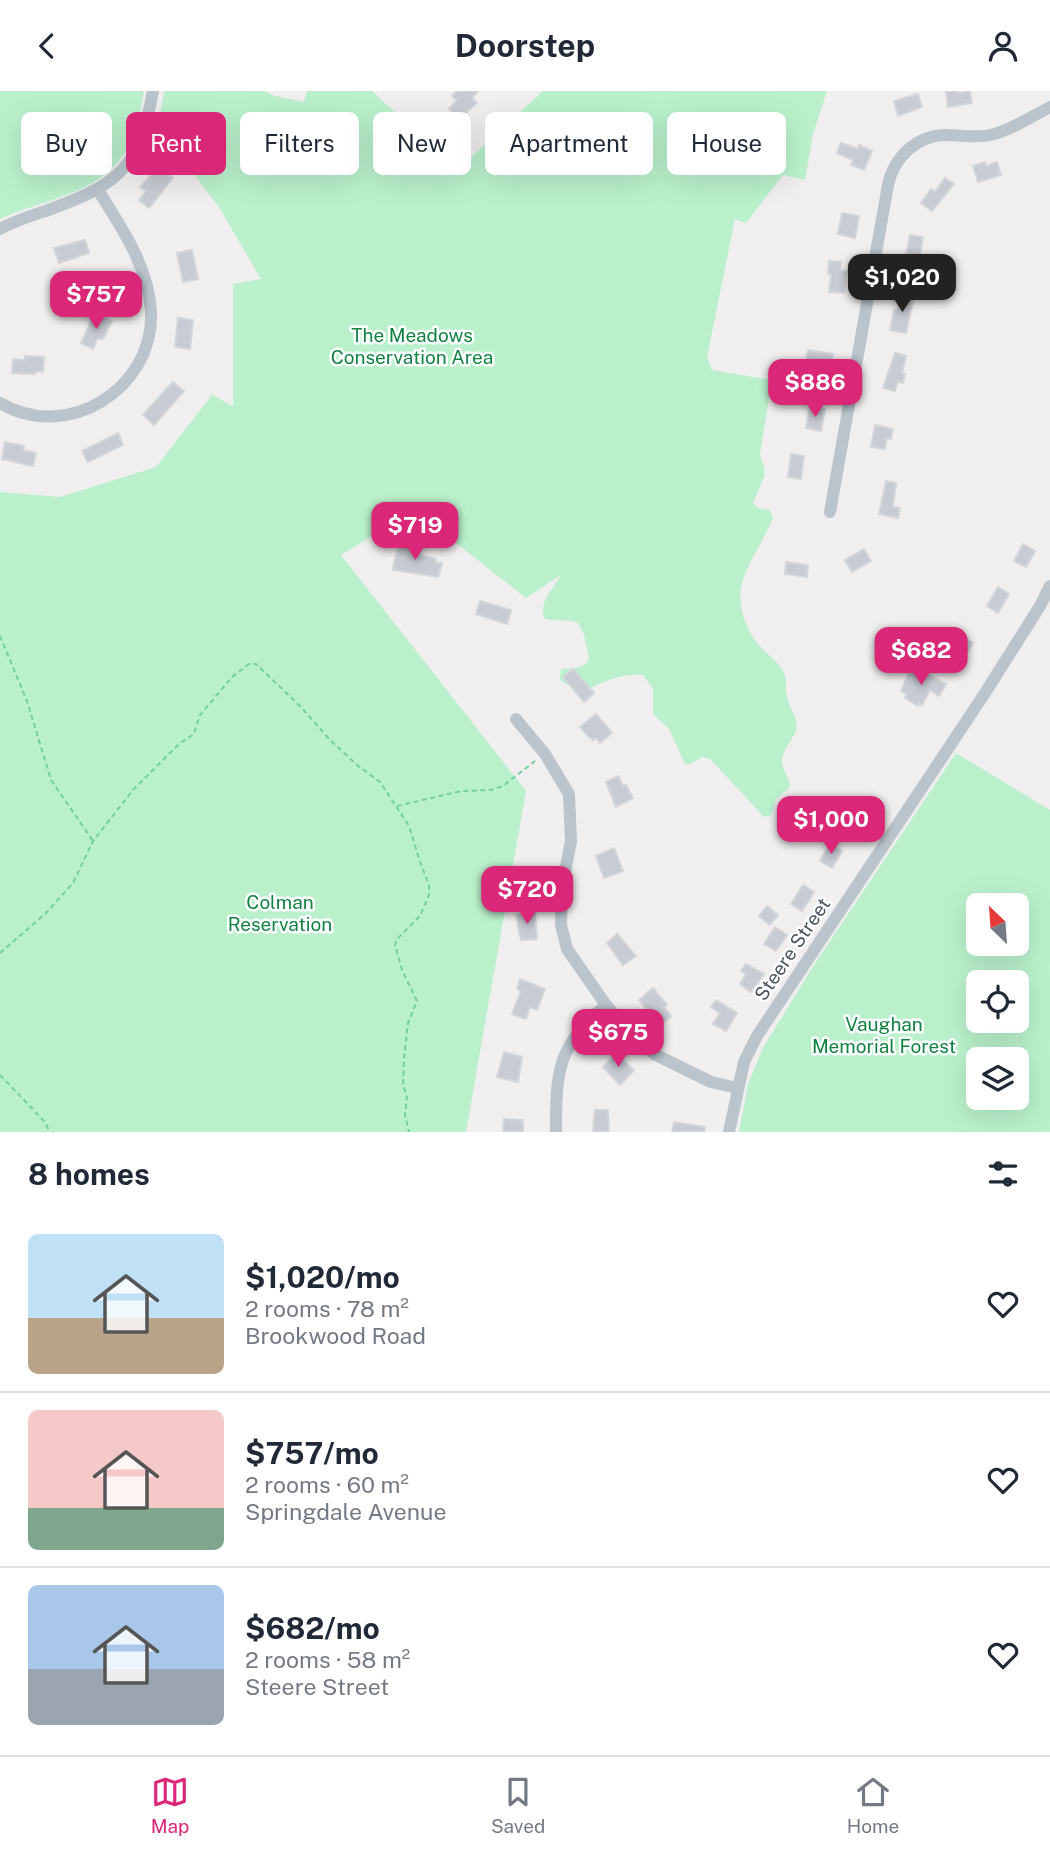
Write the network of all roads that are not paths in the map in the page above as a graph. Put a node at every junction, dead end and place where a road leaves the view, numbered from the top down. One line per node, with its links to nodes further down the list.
1 (153, 91): 3 (street)
2 (1050, 107): 6 (street)
3 (99, 190): 4 (street); 5 (street)
4 (0, 229)
5 (0, 403)
6 (830, 512)
7 (1050, 586): 10 (street, Steere Street)
8 (516, 719): 9 (street)
9 (606, 1005): 10 (street); 11 (street)
10 (737, 1088): 12 (street, Steere Street)
11 (556, 1132)
12 (729, 1132)

